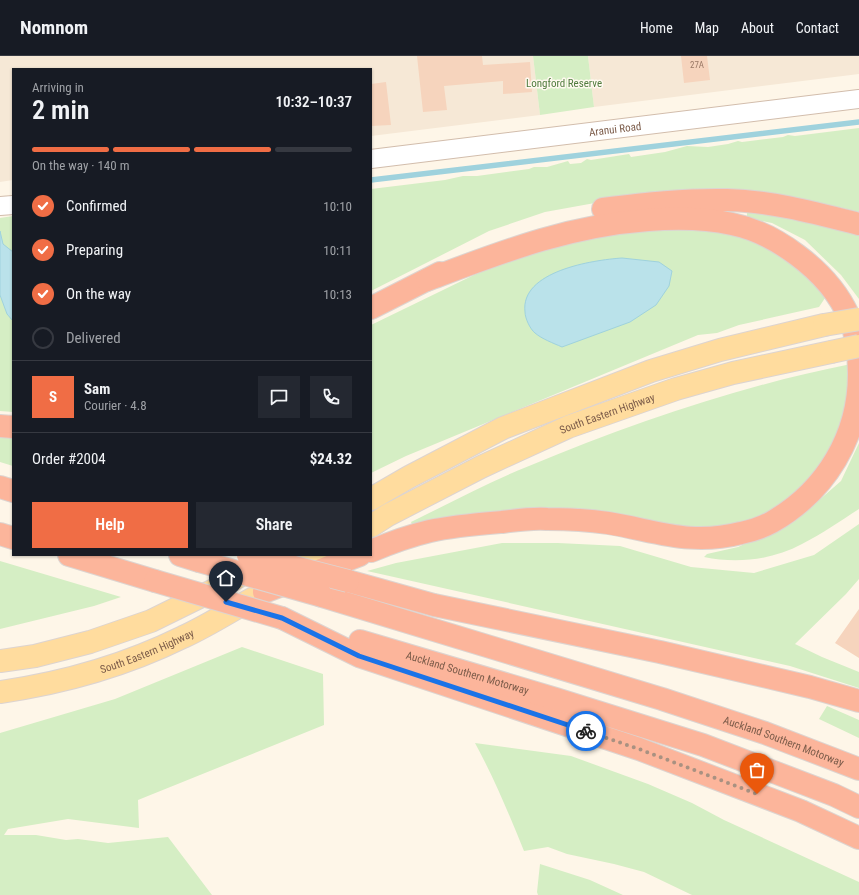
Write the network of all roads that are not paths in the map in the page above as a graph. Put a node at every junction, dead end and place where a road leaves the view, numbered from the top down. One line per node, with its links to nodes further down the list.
1 (859, 99): 2 (street, Aranui Road)
2 (372, 159)
3 (12, 205): 4 (street)
4 (0, 206)
5 (859, 224): 6 (highway)
6 (427, 280): 7 (highway); 20 (highway)
7 (372, 308)
8 (859, 319): 14 (main road, bridge)
9 (859, 346): 17 (main road, South Eastern Highway, bridge)
10 (0, 426): 11 (highway)
11 (12, 427)
12 (0, 487): 13 (highway)
13 (12, 491)
14 (372, 498)
15 (0, 501): 16 (highway)
16 (12, 505)
17 (372, 525)
18 (0, 534): 19 (highway)
19 (12, 538)
20 (372, 551)
21 (72, 556): 28 (highway, Auckland Southern Motorway, bridge)
22 (252, 556): 31 (highway, bridge)
23 (272, 556): 29 (main road)
24 (322, 556): 27 (main road, South Eastern Highway)
25 (357, 556): 27 (highway)
26 (190, 558): 32 (highway, Auckland Southern Motorway, bridge)
27 (264, 592): 30 (main road, South Eastern Highway)
28 (282, 618): 33 (highway, Auckland Southern Motorway); 34 (highway)
29 (0, 661)
30 (0, 692)
31 (859, 701)
32 (859, 769)
33 (859, 807)
34 (859, 838)

